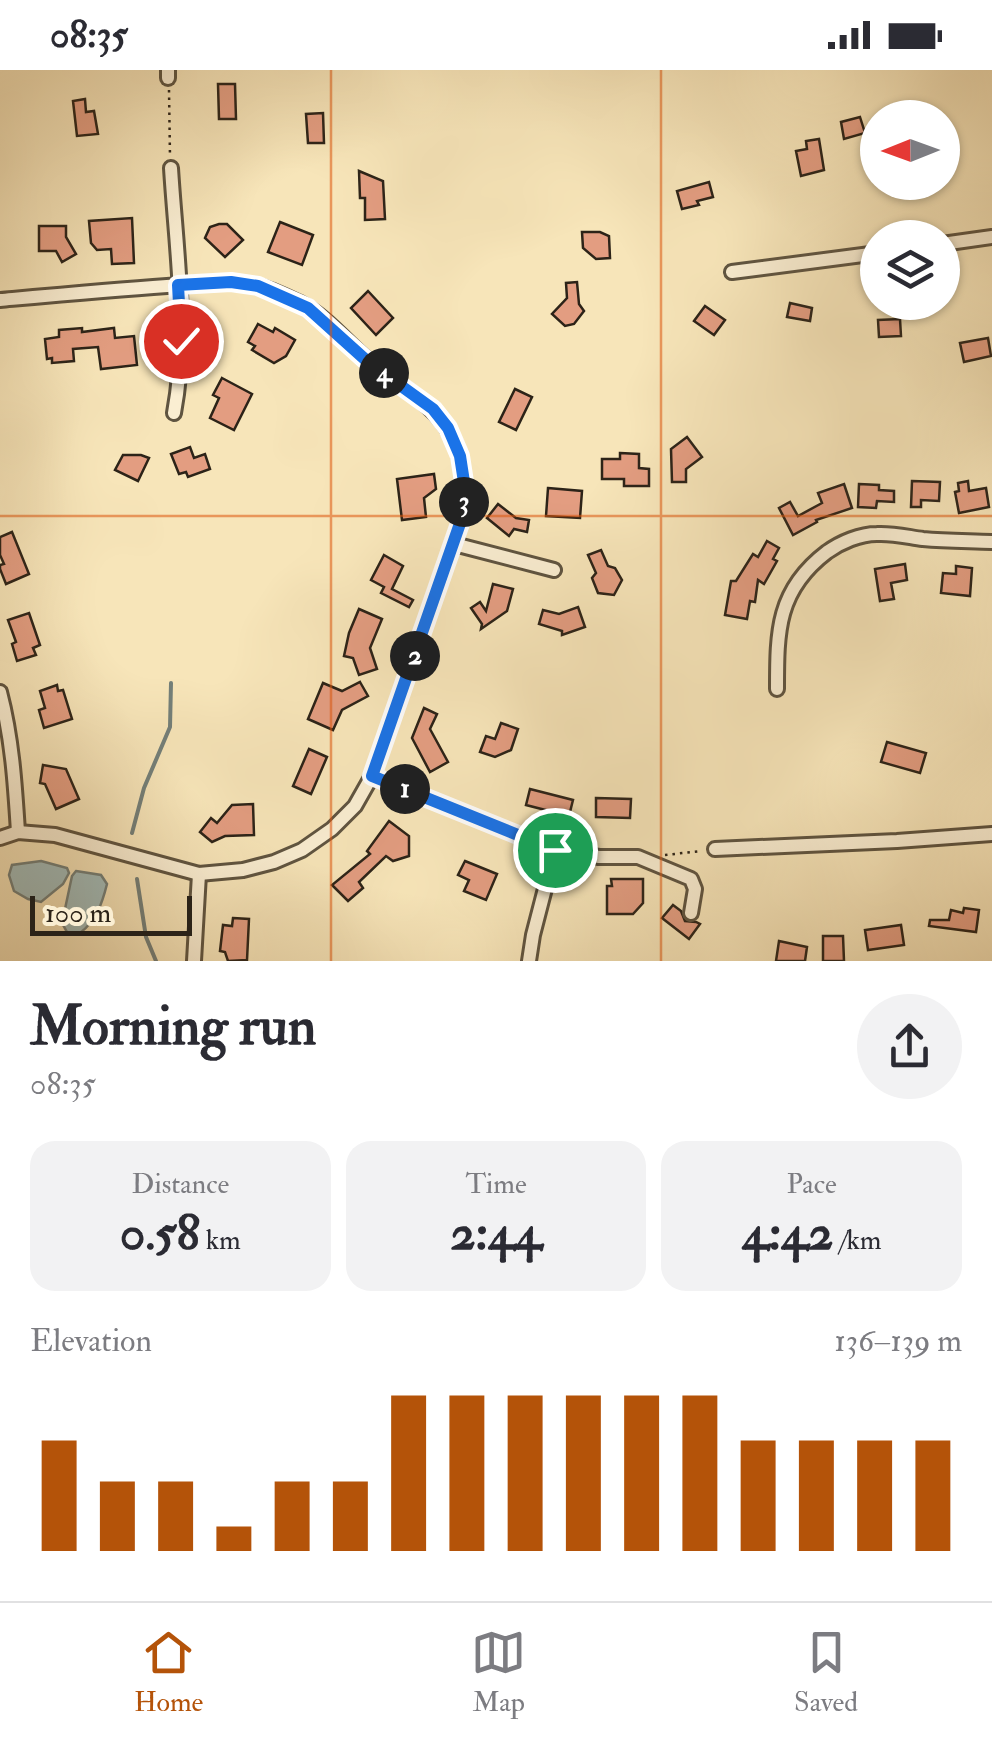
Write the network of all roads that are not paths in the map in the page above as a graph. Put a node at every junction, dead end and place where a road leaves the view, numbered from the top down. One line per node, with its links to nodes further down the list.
1 (171, 168): 6 (street)
2 (992, 237): 3 (street)
3 (960, 241)
4 (860, 255): 5 (street)
5 (732, 272)
6 (178, 285): 7 (street); 8 (street); 10 (street)
7 (0, 300)
8 (174, 413)
9 (992, 542): 12 (street)
10 (454, 544): 11 (street); 14 (street)
11 (554, 570)
12 (777, 689)
13 (0, 692): 15 (street)
14 (372, 776): 19 (street); 20 (street)
15 (18, 832): 17 (street); 20 (street)
16 (992, 834): 18 (street)
17 (0, 838)
18 (716, 849)
19 (555, 850): 21 (street); 23 (street)
20 (199, 874): 22 (street)
21 (691, 913)
22 (194, 961)
23 (529, 961)

